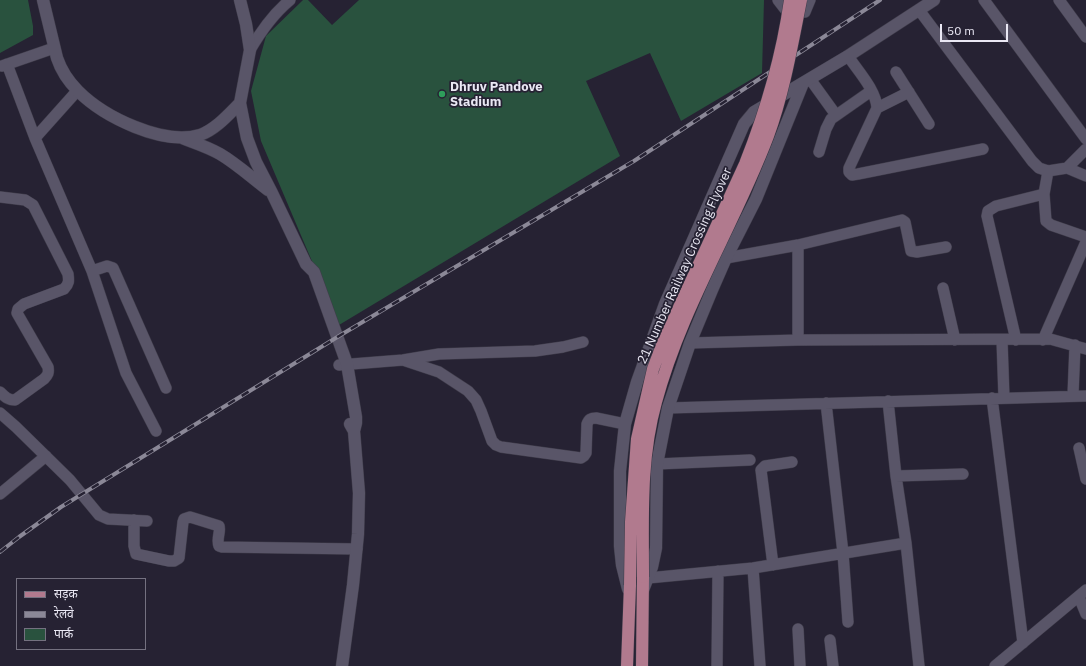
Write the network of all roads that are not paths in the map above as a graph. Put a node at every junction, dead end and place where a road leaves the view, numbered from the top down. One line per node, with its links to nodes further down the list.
1 (43, 0): 13 (street)
2 (240, 0): 14 (street)
3 (290, 0): 14 (street)
4 (778, 0): 7 (street)
5 (790, 0): 86 (main road, 21 Number Railway Crossing Flyover, bridge)
6 (801, 0): 85 (main road, 21 Number Railway Crossing Flyover, bridge)
7 (810, 0)
8 (934, 0): 11 (street)
9 (984, 0): 28 (street)
10 (1059, 0): 12 (street)
11 (919, 10): 15 (street); 33 (street)
12 (1084, 30)
13 (54, 48): 16 (street); 19 (street)
14 (250, 50): 22 (street)
15 (848, 56): 18 (street); 20 (street)
16 (4, 65): 26 (street)
17 (896, 72): 21 (street)
18 (806, 81): 24 (street); 42 (street); 66 (street)
19 (77, 91): 26 (street); 27 (street)
20 (871, 91): 23 (street); 24 (street)
21 (909, 92): 23 (street); 25 (street)
22 (240, 103): 27 (street); 35 (street)
23 (877, 108): 29 (street)
24 (836, 116): 31 (street)
25 (929, 124)
26 (35, 138): 43 (street)
27 (181, 138): 35 (street)
28 (1086, 139)
29 (983, 148)
30 (1086, 149): 32 (street)
31 (819, 152)
32 (1067, 168): 33 (street); 34 (street)
33 (1048, 171): 36 (street)
34 (1086, 176)
35 (272, 193): 55 (street)
36 (1044, 194): 38 (street); 48 (street)
37 (0, 197): 57 (street)
38 (1086, 237)
39 (1086, 242): 49 (street)
40 (798, 245): 41 (street); 42 (street); 45 (street)
41 (946, 247)
42 (726, 258): 51 (street)
43 (92, 271): 56 (street); 67 (street)
44 (943, 288): 46 (street)
45 (798, 340): 46 (street); 51 (street)
46 (955, 340): 47 (street)
47 (1002, 340): 48 (street); 61 (street)
48 (1016, 340): 49 (street)
49 (1042, 340): 52 (street)
50 (582, 342): 54 (street)
51 (690, 343): 64 (street)
52 (1075, 346): 53 (street); 58 (street)
53 (1086, 349)
54 (403, 360): 55 (street); 66 (street)
55 (343, 364): 80 (street)
56 (166, 388)
57 (0, 392)
58 (1073, 395): 59 (street); 61 (street)
59 (1086, 396)
60 (992, 398): 61 (street); 62 (street); 92 (street)
61 (1004, 398)
62 (888, 402): 63 (street); 74 (street)
63 (826, 403): 64 (street); 81 (street)
64 (668, 408): 72 (street)
65 (0, 413): 69 (street)
66 (625, 424): 86 (street)
67 (156, 430)
68 (1079, 448): 75 (street)
69 (46, 456): 76 (street); 77 (street)
70 (750, 460): 72 (street)
71 (792, 462): 82 (street)
72 (656, 464): 85 (street)
73 (964, 474): 74 (street)
74 (896, 476): 79 (street)
75 (1086, 479)
76 (0, 494)
77 (134, 520): 78 (street); 80 (street)
78 (147, 521)
79 (906, 543): 81 (street); 101 (street)
80 (356, 549): 94 (street)
81 (843, 553): 82 (street); 89 (street)
82 (773, 565): 83 (street)
83 (753, 568): 84 (street); 98 (street)
84 (718, 571): 85 (street); 97 (street)
85 (646, 578): 96 (main road, 21 Number Railway Crossing Flyover)
86 (630, 590): 95 (main road, 21 Number Railway Crossing Flyover)
87 (1082, 593): 88 (street); 92 (street)
88 (1086, 614)
89 (848, 622)
90 (798, 629): 99 (street)
91 (830, 640): 100 (street)
92 (1023, 643): 93 (street)
93 (1008, 661): 102 (street)
94 (341, 665)
95 (628, 666)
96 (642, 666)
97 (717, 666)
98 (760, 666)
99 (800, 666)
100 (833, 666)
101 (918, 666)
102 (995, 666)

